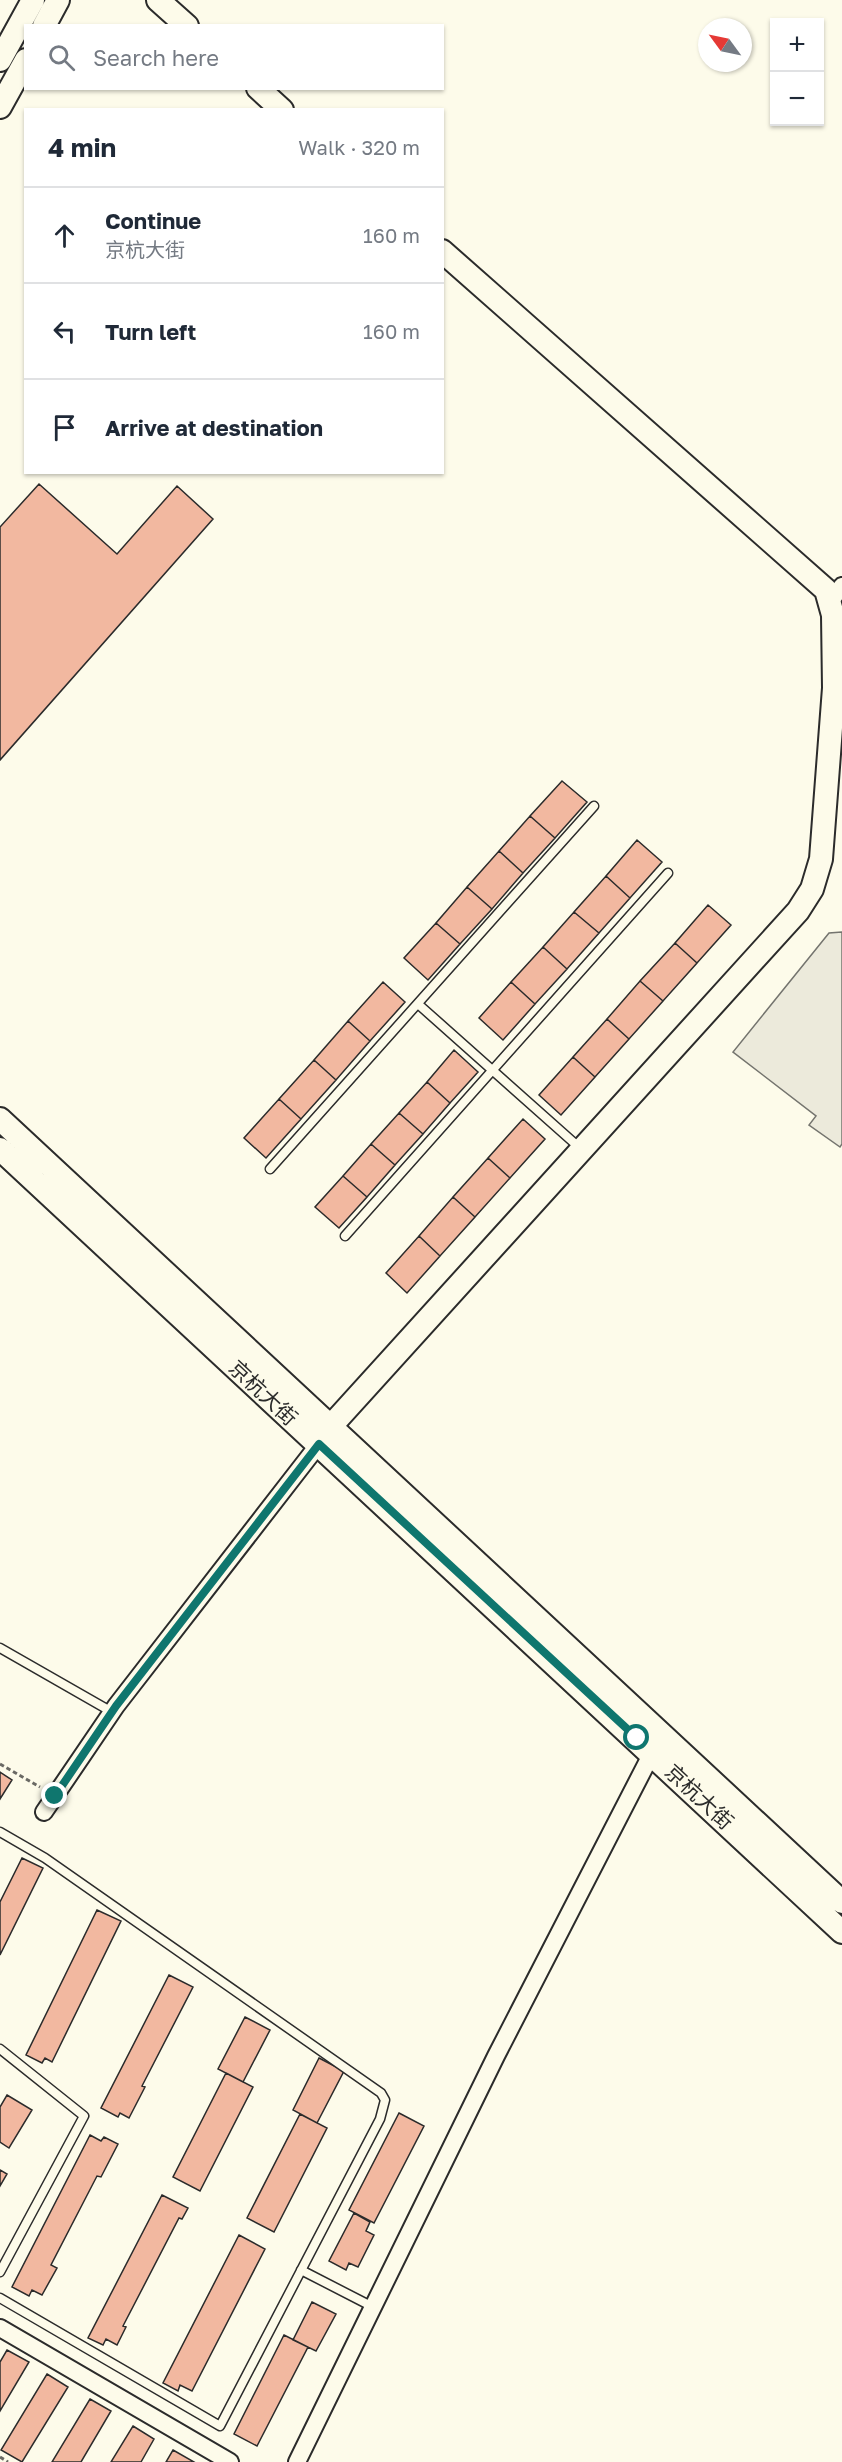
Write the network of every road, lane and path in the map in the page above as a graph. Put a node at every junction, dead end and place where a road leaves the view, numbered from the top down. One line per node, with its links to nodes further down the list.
1 (33, 0): 6 (main road)
2 (58, 0): 4 (main road)
3 (158, 0): 5 (main road)
4 (45, 24)
5 (185, 24)
6 (0, 60)
7 (24, 64): 9 (main road)
8 (260, 90): 10 (main road)
9 (0, 106)
10 (280, 108)
11 (444, 253): 12 (main road)
12 (836, 594): 19 (main road)
13 (594, 806): 15 (lane)
14 (668, 873): 16 (lane)
15 (418, 1004): 16 (lane); 20 (lane)
16 (492, 1070): 19 (lane); 21 (lane)
17 (0, 1119): 22 (main road, 京杭大街)
18 (0, 1149): 22 (main road, 京杭大街)
19 (581, 1150): 22 (main road)
20 (270, 1169)
21 (345, 1236)
22 (325, 1435): 24 (street); 25 (main road, 京杭大街); 30 (main road, 京杭大街)
23 (0, 1648): 24 (lane)
24 (112, 1713): 27 (street)
25 (652, 1753): 31 (main road, 京杭大街); 36 (street)
26 (0, 1764): 27 (path)
27 (55, 1796): 28 (street)
28 (44, 1812)
29 (0, 1832): 33 (lane)
30 (842, 1902)
31 (842, 1932)
32 (0, 2049): 34 (lane)
33 (301, 2270): 35 (lane); 36 (lane)
34 (0, 2272)
35 (0, 2298)
36 (373, 2307): 41 (street)
37 (0, 2328): 40 (street)
38 (0, 2457): 39 (path)
39 (8, 2462)
40 (230, 2462)
41 (297, 2462)

